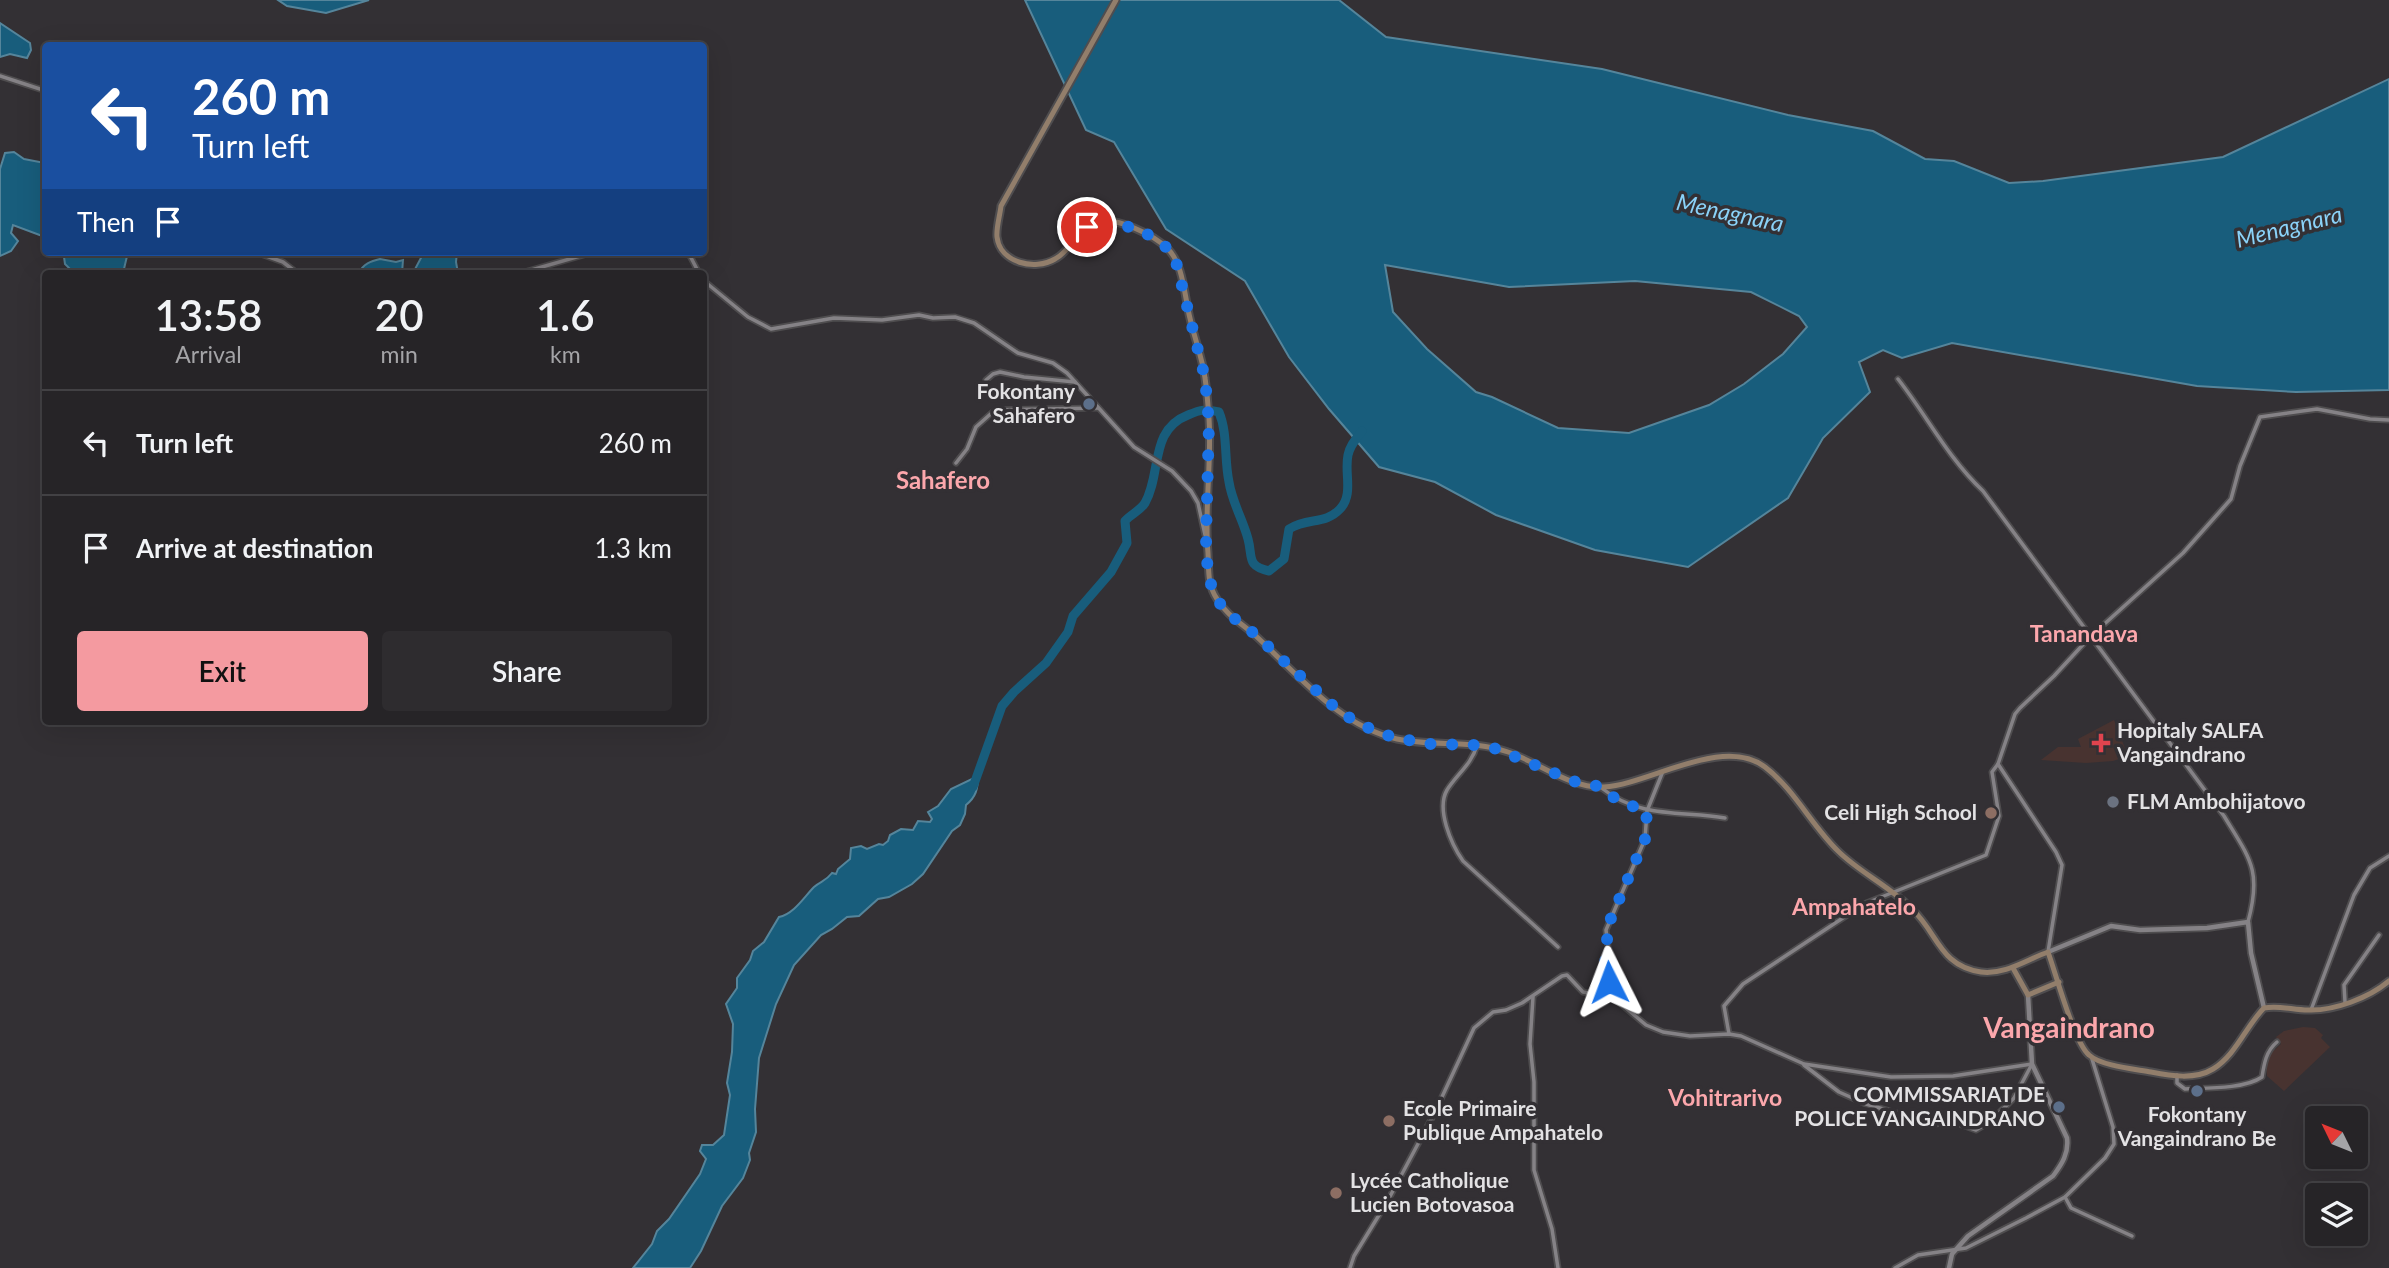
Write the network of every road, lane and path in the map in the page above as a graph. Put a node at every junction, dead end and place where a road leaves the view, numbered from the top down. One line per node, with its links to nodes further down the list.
1 (1116, 0): 15 (main road)
2 (0, 76): 3 (street)
3 (42, 90)
4 (266, 256): 6 (street)
5 (580, 256): 7 (street)
6 (293, 270)
7 (531, 270)
8 (707, 283): 11 (street)
9 (1898, 379): 16 (street)
10 (986, 380): 11 (street)
11 (1076, 383): 12 (street)
12 (1098, 408): 14 (street); 15 (street)
13 (2389, 420): 16 (street)
14 (956, 463)
15 (1206, 540): 17 (main road)
16 (2090, 636): 18 (street); 25 (street)
17 (1477, 745): 20 (main road); 27 (street)
18 (1998, 764): 24 (street); 28 (street)
19 (1664, 770): 20 (main road); 21 (street); 24 (main road)
20 (1602, 787): 21 (street)
21 (1647, 811): 22 (street); 34 (street)
22 (1724, 818)
23 (2389, 856): 37 (street)
24 (1894, 892): 29 (main road); 38 (street)
25 (2248, 922): 28 (street); 36 (street)
26 (2379, 935): 35 (street)
27 (1558, 947)
28 (2048, 952): 29 (main road); 31 (main road)
29 (2013, 968): 32 (main road)
30 (2389, 981): 35 (main road)
31 (2059, 982): 32 (main road); 40 (main road)
32 (2028, 995): 42 (street)
33 (1533, 997): 34 (street); 47 (street); 48 (street)
34 (1614, 998): 38 (street)
35 (2345, 1003): 37 (main road)
36 (2264, 1008): 37 (main road); 43 (main road)
37 (2311, 1010)
38 (1729, 1034): 41 (street)
39 (2277, 1042): 43 (street)
40 (2092, 1057): 43 (main road); 44 (street)
41 (1804, 1064): 42 (street); 42 (street)
42 (2032, 1064): 46 (street)
43 (2177, 1075)
44 (2065, 1197): 45 (street); 46 (street)
45 (2132, 1236)
46 (1955, 1251): 49 (street); 50 (street)
47 (1350, 1268)
48 (1558, 1268)
49 (1895, 1268)
50 (1949, 1268)

